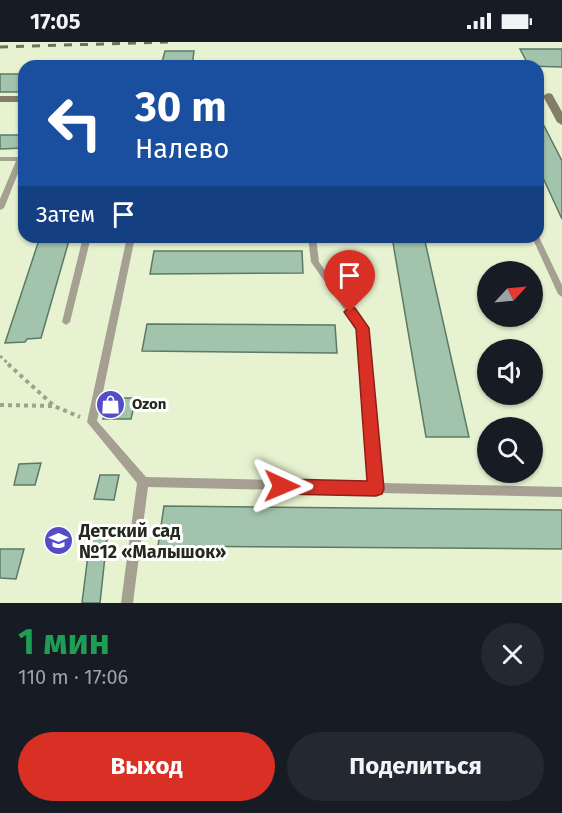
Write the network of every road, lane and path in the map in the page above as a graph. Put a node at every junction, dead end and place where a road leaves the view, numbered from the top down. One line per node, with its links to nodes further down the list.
1 (544, 96): 2 (street)
2 (562, 96)
3 (544, 97): 6 (street)
4 (0, 99): 5 (street)
5 (18, 99)
6 (562, 122)
7 (0, 159): 8 (lane)
8 (18, 159)
9 (18, 168): 10 (lane)
10 (0, 208)
11 (86, 243): 16 (lane)
12 (130, 243): 20 (lane)
13 (313, 243): 22 (lane)
14 (539, 243): 15 (lane)
15 (562, 294)
16 (66, 322)
17 (0, 356): 19 (path)
18 (0, 405): 19 (path)
19 (54, 406): 20 (path)
20 (92, 422): 21 (lane)
21 (143, 482): 22 (lane); 24 (lane)
22 (376, 489): 23 (lane)
23 (562, 492)
24 (127, 603)

